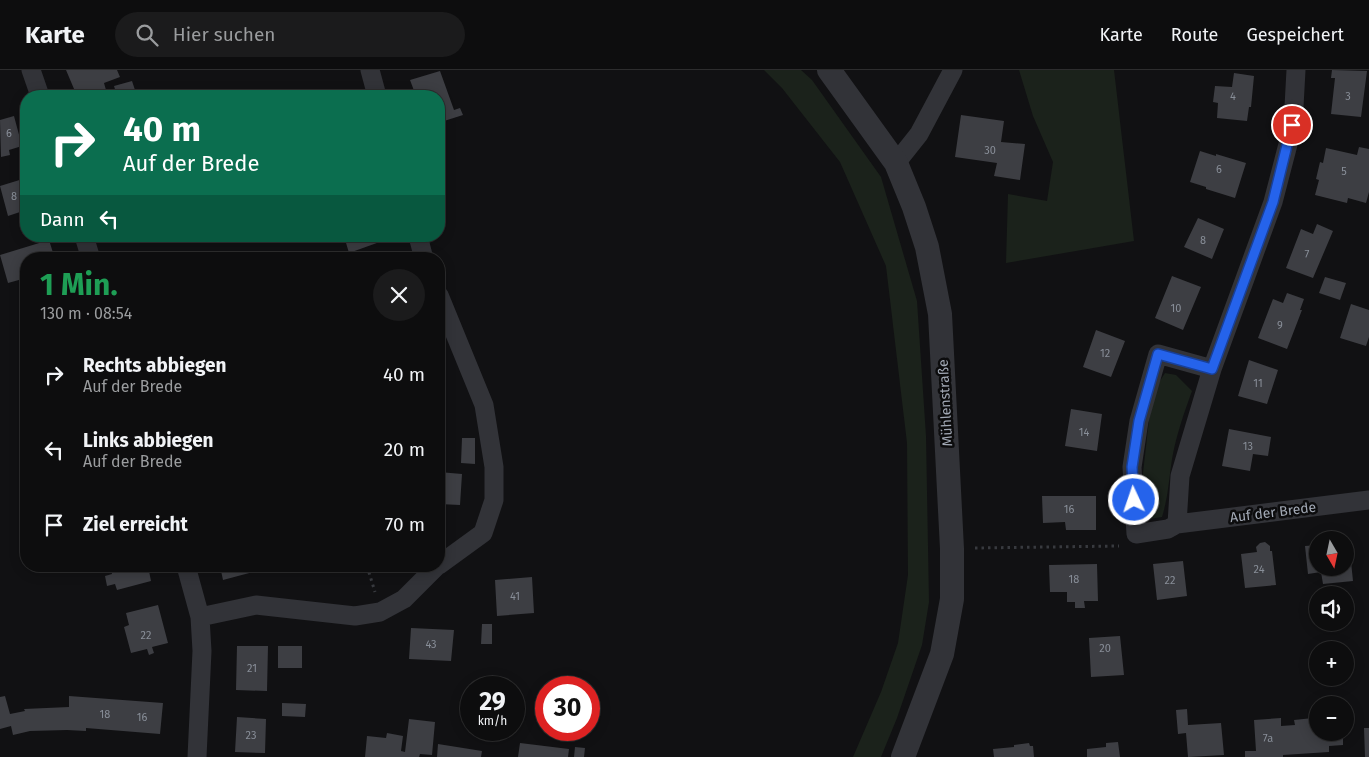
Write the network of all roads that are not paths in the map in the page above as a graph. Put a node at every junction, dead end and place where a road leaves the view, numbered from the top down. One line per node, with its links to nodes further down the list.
1 (31, 70): 6 (street)
2 (370, 70): 7 (street)
3 (830, 70): 8 (street, Mühlenstraße)
4 (953, 70): 8 (street)
5 (1296, 70): 10 (street)
6 (38, 90)
7 (375, 90)
8 (896, 163): 18 (street, Mühlenstraße)
9 (445, 310): 13 (street)
10 (1212, 369): 12 (street); 12 (street, Auf der Brede)
11 (1369, 500): 12 (street, Auf der Brede)
12 (1177, 524)
13 (445, 561)
14 (188, 572): 16 (street)
15 (432, 572): 16 (street)
16 (200, 617): 17 (street)
17 (197, 757)
18 (903, 757)

